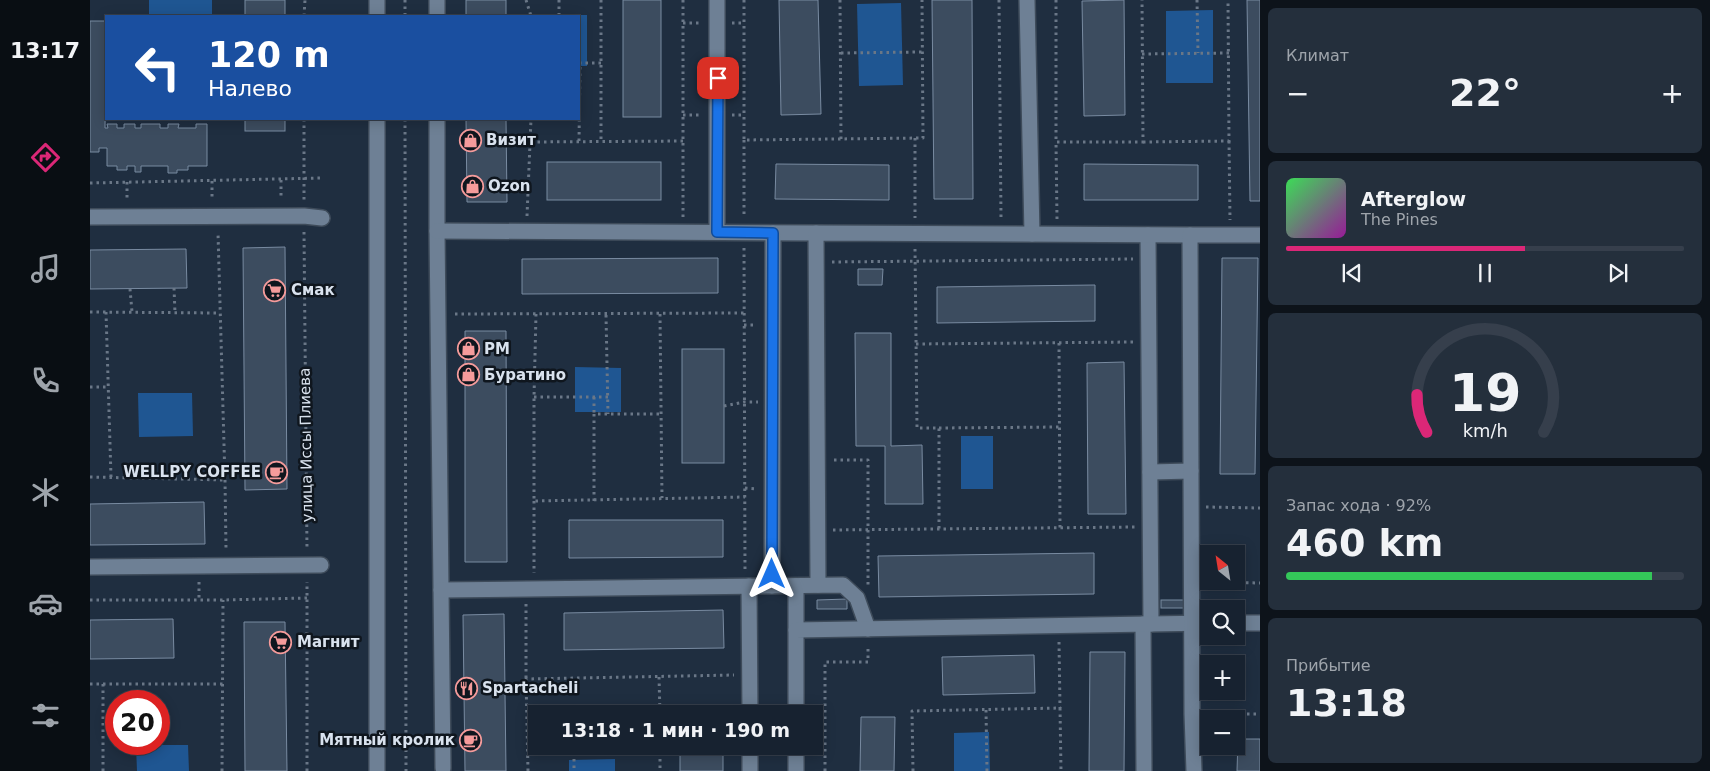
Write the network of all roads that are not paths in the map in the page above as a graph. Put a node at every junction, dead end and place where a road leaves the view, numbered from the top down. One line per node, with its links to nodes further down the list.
1 (377, 0): 5 (street)
2 (437, 0): 6 (street)
3 (717, 0): 12 (street)
4 (1027, 0): 15 (street)
5 (377, 15)
6 (437, 15)
7 (377, 120): 40 (street)
8 (437, 120): 11 (street)
9 (90, 217): 10 (street)
10 (322, 218)
11 (437, 231): 12 (street); 27 (street)
12 (717, 232): 13 (street)
13 (773, 233): 14 (street); 25 (street)
14 (816, 233): 15 (street); 23 (street)
15 (1032, 234): 16 (street)
16 (1148, 235): 17 (street); 20 (street)
17 (1190, 235): 18 (street); 19 (street)
18 (1260, 235)
19 (1191, 471): 20 (street); 31 (street)
20 (1150, 472): 30 (street)
21 (314, 565): 22 (street)
22 (90, 567)
23 (818, 585): 26 (street); 33 (street)
24 (747, 586): 25 (street); 27 (street); 35 (street)
25 (772, 586): 26 (street)
26 (796, 586): 34 (street)
27 (441, 590): 39 (street)
28 (1245, 623): 29 (street)
29 (1260, 623)
30 (1147, 624): 31 (street); 33 (street); 43 (street)
31 (1191, 624): 32 (street); 44 (street)
32 (1200, 624)
33 (868, 629): 34 (street)
34 (796, 630): 36 (street)
35 (750, 705)
36 (796, 705)
37 (750, 755): 41 (street)
38 (796, 755): 42 (street)
39 (443, 768)
40 (377, 771)
41 (750, 771)
42 (796, 771)
43 (1144, 771)
44 (1194, 771)

